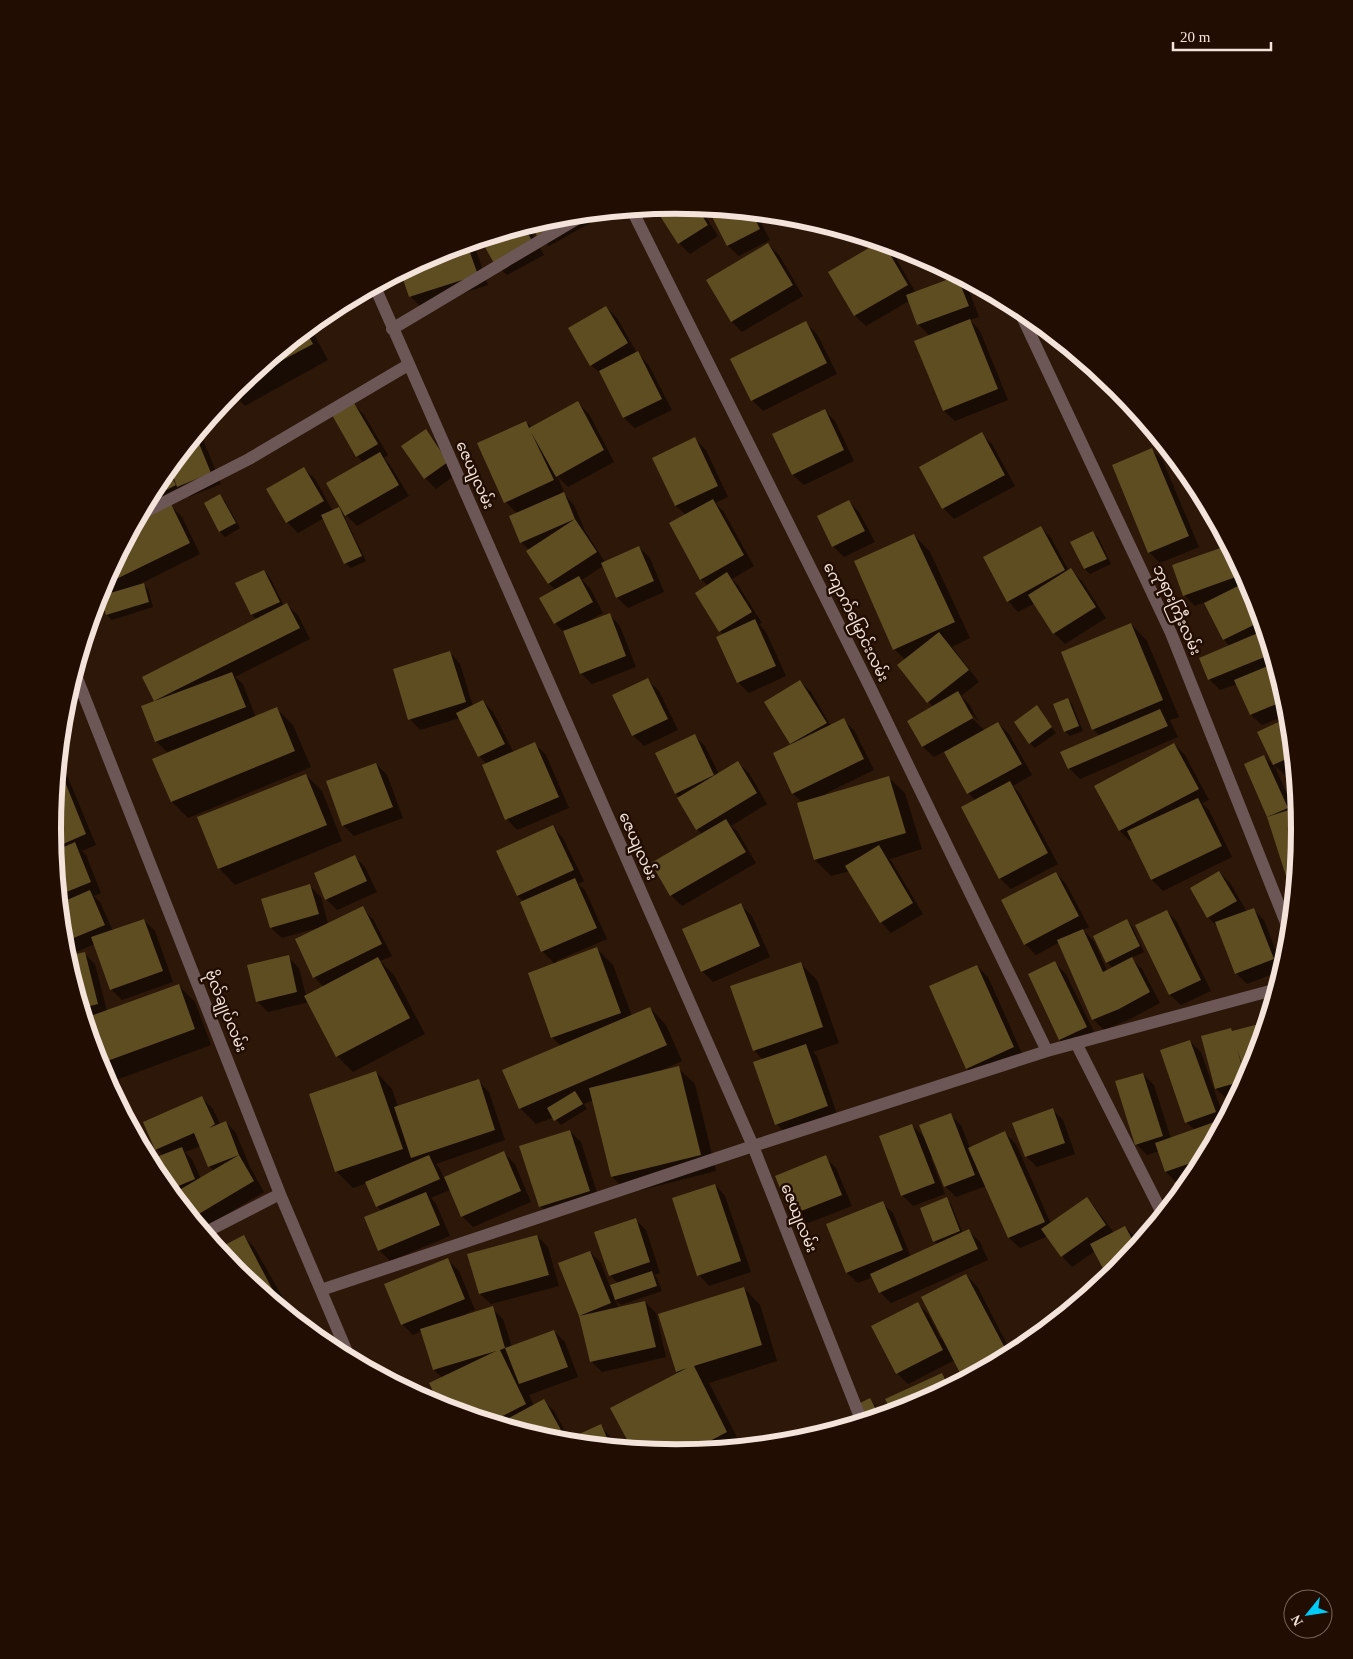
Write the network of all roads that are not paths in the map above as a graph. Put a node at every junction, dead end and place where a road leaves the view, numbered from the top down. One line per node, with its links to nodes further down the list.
1 (635, 216): 12 (street, ကျောက်မြောင်းလမ်း)
2 (568, 224): 5 (street)
3 (377, 293): 5 (street, ဇေယျလမ်း)
4 (1025, 323): 9 (street, ဘုရားကြီးလမ်း)
5 (392, 329): 6 (street, ဇေယျလမ်း)
6 (408, 366): 7 (street); 13 (street, ဇေယျလမ်း)
7 (153, 508)
8 (79, 683): 14 (street, ဗိုလ်ချုပ်လမ်း)
9 (1285, 919)
10 (1270, 991): 11 (street)
11 (1076, 1043): 12 (street); 15 (street)
12 (1047, 1051): 13 (street)
13 (753, 1146): 17 (street); 19 (street, ဇေယျလမ်း)
14 (280, 1194): 16 (street); 17 (street, ဗိုလ်ချုပ်လမ်း)
15 (1160, 1210)
16 (210, 1230)
17 (321, 1290): 18 (street, ဗိုလ်ချုပ်လမ်း)
18 (345, 1347)
19 (860, 1416)

